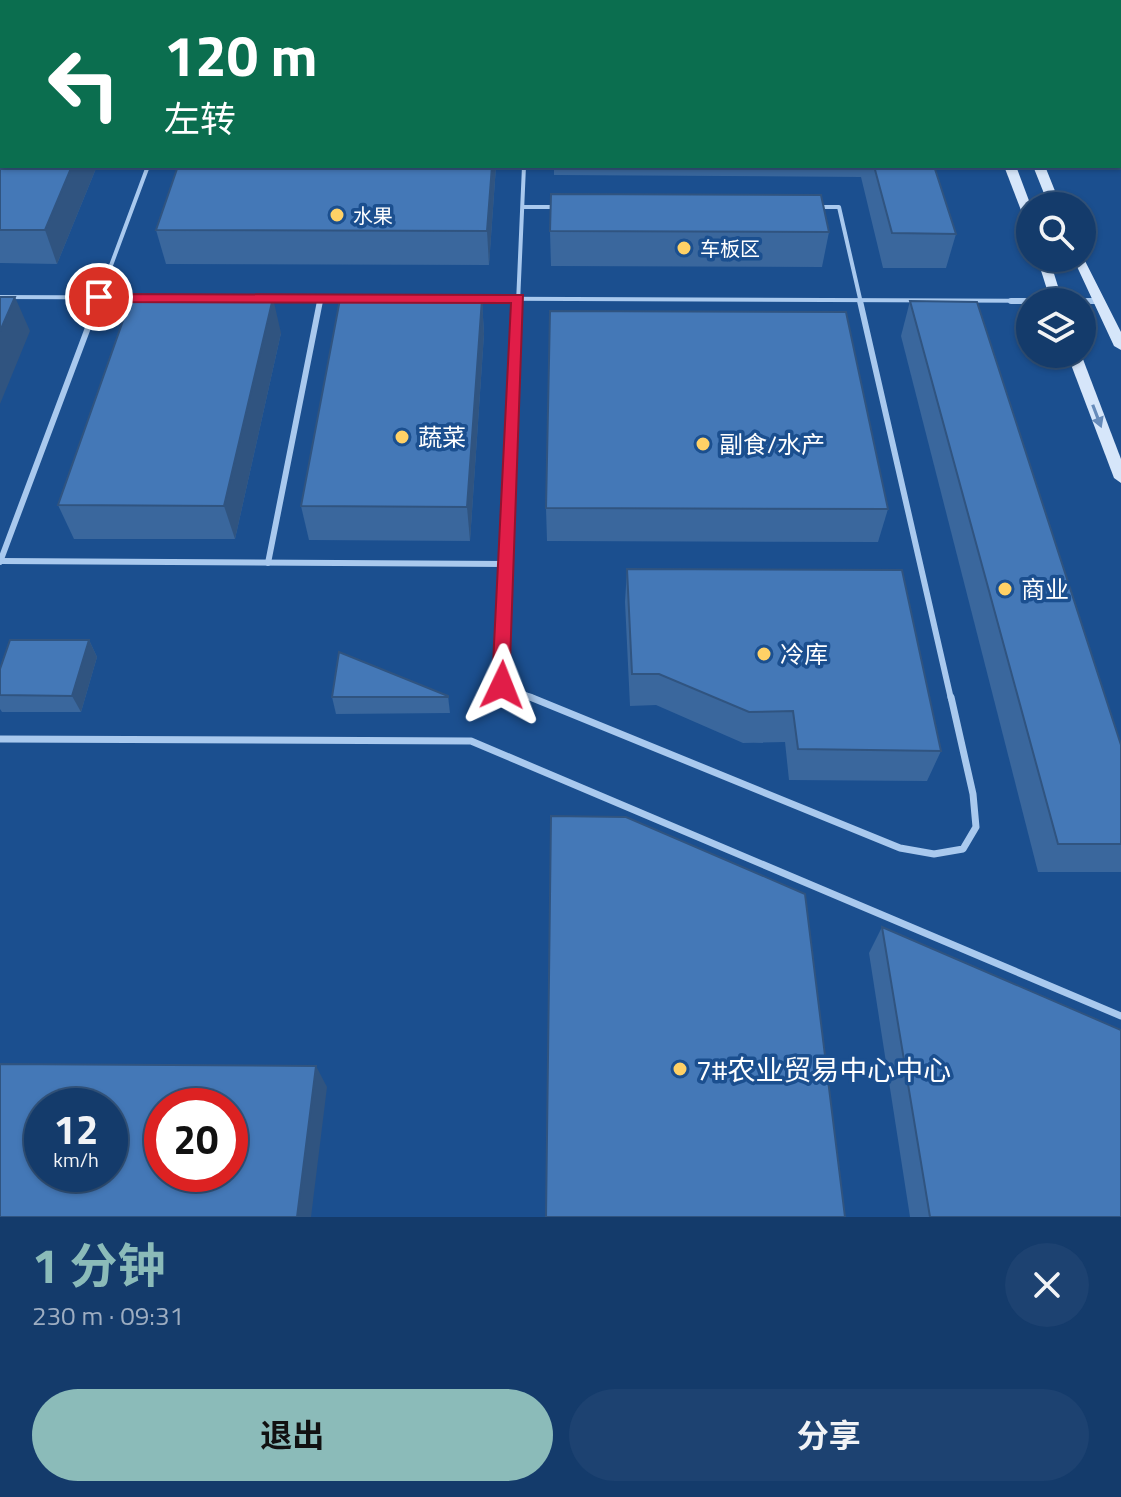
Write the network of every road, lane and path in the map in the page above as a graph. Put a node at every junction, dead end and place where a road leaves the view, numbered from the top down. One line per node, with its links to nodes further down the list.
1 (147, 168): 12 (lane)
2 (524, 168): 7 (lane)
3 (1011, 168): 5 (main road)
4 (1040, 168): 6 (main road)
5 (1020, 192)
6 (1049, 192)
7 (523, 207): 8 (lane); 14 (lane)
8 (570, 207)
9 (807, 207): 15 (lane)
10 (1086, 272): 17 (main road)
11 (0, 297): 12 (lane)
12 (99, 297): 13 (lane); 22 (lane)
13 (321, 298): 14 (lane); 23 (lane)
14 (518, 299): 15 (lane); 24 (lane)
15 (860, 300): 18 (lane); 24 (lane)
16 (1096, 301): 17 (lane)
17 (1099, 301): 19 (main road)
18 (1016, 302)
19 (1121, 346)
20 (1079, 368): 21 (main road, one-way to 21)
21 (1121, 478)
22 (0, 562): 23 (lane)
23 (268, 563): 24 (lane)
24 (507, 564)
25 (0, 739): 26 (lane)
26 (1121, 1016)

